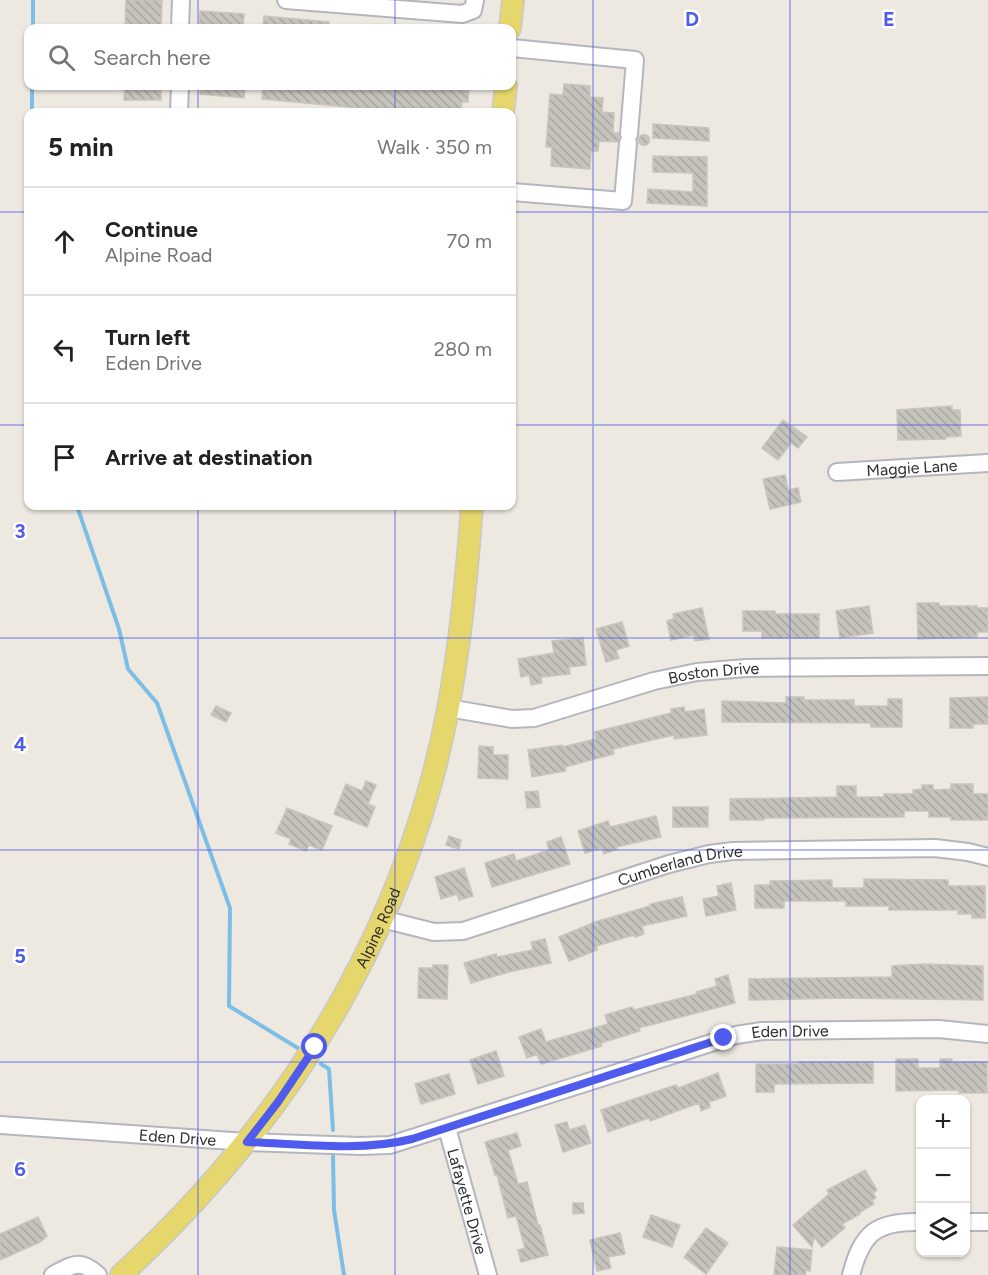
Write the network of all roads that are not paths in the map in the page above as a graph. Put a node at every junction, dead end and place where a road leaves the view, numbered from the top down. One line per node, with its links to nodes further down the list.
1 (181, 0): 5 (street)
2 (286, 0): 3 (street)
3 (475, 0)
4 (513, 0): 6 (main road)
5 (180, 24)
6 (510, 24)
7 (516, 48): 12 (street)
8 (180, 90): 10 (street)
9 (506, 90): 11 (main road)
10 (179, 108)
11 (503, 108)
12 (516, 192)
13 (988, 463): 14 (street, Maggie Lane)
14 (837, 472)
15 (472, 510): 17 (main road, Alpine Road)
16 (988, 666): 17 (street, Boston Drive)
17 (448, 708): 19 (main road, Alpine Road)
18 (988, 857): 19 (street, Cumberland Drive)
19 (382, 919): 23 (main road, Alpine Road)
20 (988, 1034): 22 (street, Eden Drive)
21 (0, 1125): 23 (street, Eden Drive)
22 (447, 1128): 23 (street, Eden Drive); 30 (street, Lafayette Drive)
23 (247, 1142): 29 (main road, Alpine Road)
24 (916, 1222): 31 (street)
25 (970, 1222): 26 (street)
26 (988, 1222)
27 (53, 1275): 28 (street)
28 (98, 1275)
29 (121, 1275)
30 (488, 1275)
31 (851, 1275)

